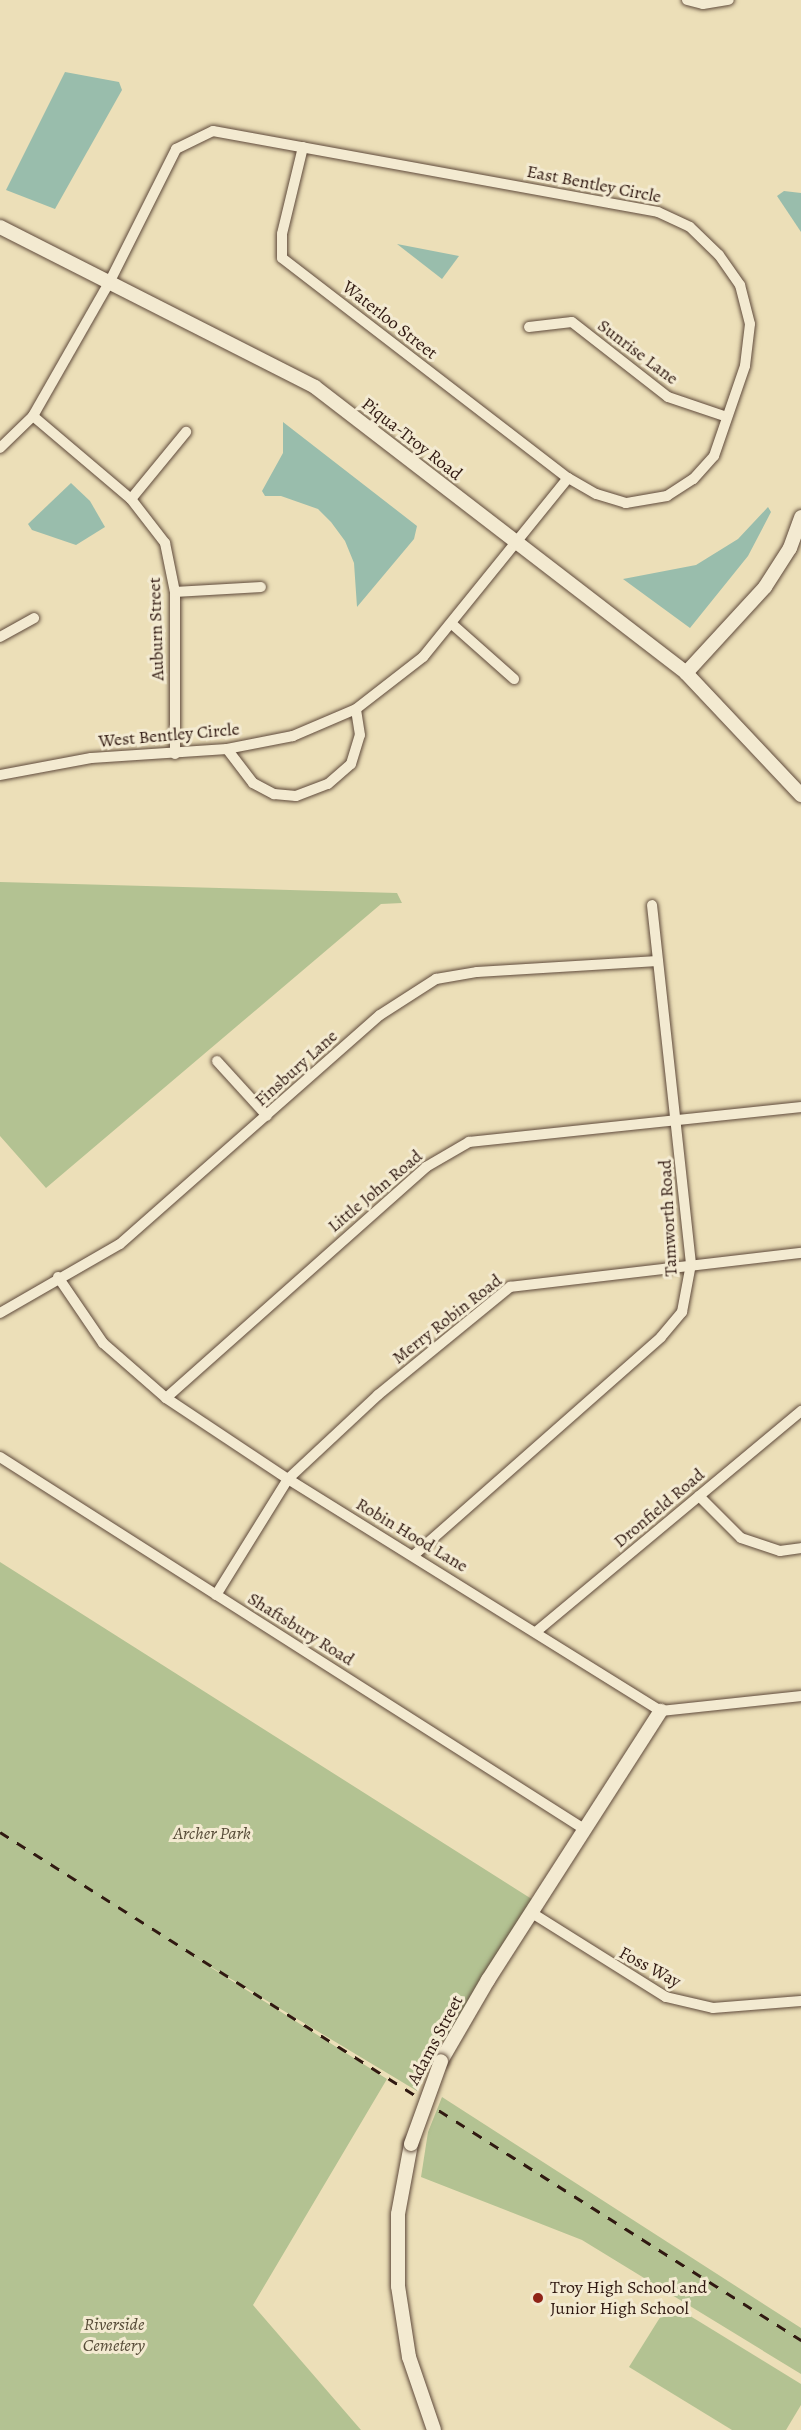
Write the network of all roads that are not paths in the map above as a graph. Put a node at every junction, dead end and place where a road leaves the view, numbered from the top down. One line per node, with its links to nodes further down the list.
1 (687, 0): 2 (street)
2 (729, 0)
3 (303, 147): 5 (street, East Bentley Circle); 8 (street, East Bentley Circle); 11 (street, Waterloo Street)
4 (0, 227): 5 (street, Piqua-Troy Road)
5 (110, 281): 7 (street); 14 (street, Piqua-Troy Road)
6 (529, 327): 8 (street, Sunrise Lane)
7 (33, 416): 10 (street); 12 (street, Auburn Street)
8 (727, 417): 11 (street, East Bentley Circle)
9 (186, 432): 12 (street)
10 (0, 448)
11 (568, 478): 14 (street)
12 (131, 499): 16 (street, Auburn Street)
13 (801, 518): 20 (street)
14 (518, 543): 18 (street, West Bentley Circle); 20 (street, Piqua-Troy Road)
15 (261, 587): 16 (street)
16 (175, 591): 24 (street, Auburn Street)
17 (34, 618): 19 (street)
18 (452, 624): 21 (street); 22 (street, West Bentley Circle)
19 (0, 637)
20 (686, 673): 26 (street, Piqua-Troy Road)
21 (514, 678)
22 (356, 709): 23 (street, West Bentley Circle); 23 (street)
23 (227, 749): 24 (street, West Bentley Circle)
24 (176, 754): 25 (street, West Bentley Circle)
25 (0, 775)
26 (801, 795)
27 (652, 905): 28 (street, Tamworth Road)
28 (658, 961): 31 (street, Finsbury Lane); 32 (street, Tamworth Road)
29 (217, 1061): 31 (street)
30 (801, 1107): 32 (street, Little John Road)
31 (267, 1116): 35 (street, Finsbury Lane)
32 (678, 1120): 34 (street, Tamworth Road); 37 (street, Little John Road)
33 (801, 1253): 34 (street, Merry Robin Road)
34 (691, 1264): 40 (street, Merry Robin Road); 43 (street, Tamworth Road)
35 (58, 1278): 36 (street, Finsbury Lane); 37 (street, Robin Hood Lane)
36 (0, 1313)
37 (166, 1398): 40 (street, Robin Hood Lane)
38 (801, 1411): 41 (street, Dronfield Road)
39 (0, 1457): 44 (street, Shaftsbury Road)
40 (288, 1479): 43 (street, Robin Hood Lane); 44 (street, Merry Robin Road)
41 (699, 1496): 42 (street); 45 (street, Dronfield Road)
42 (801, 1548)
43 (414, 1555): 45 (street, Robin Hood Lane)
44 (216, 1595): 48 (street, Shaftsbury Road)
45 (537, 1631): 47 (street, Robin Hood Lane)
46 (801, 1696): 47 (street)
47 (661, 1711): 48 (street, Adams Street)
48 (584, 1829): 49 (street, Adams Street)
49 (532, 1913): 50 (street, Foss Way); 51 (street, Adams Street, bridge)
50 (801, 2001)
51 (434, 2430)

